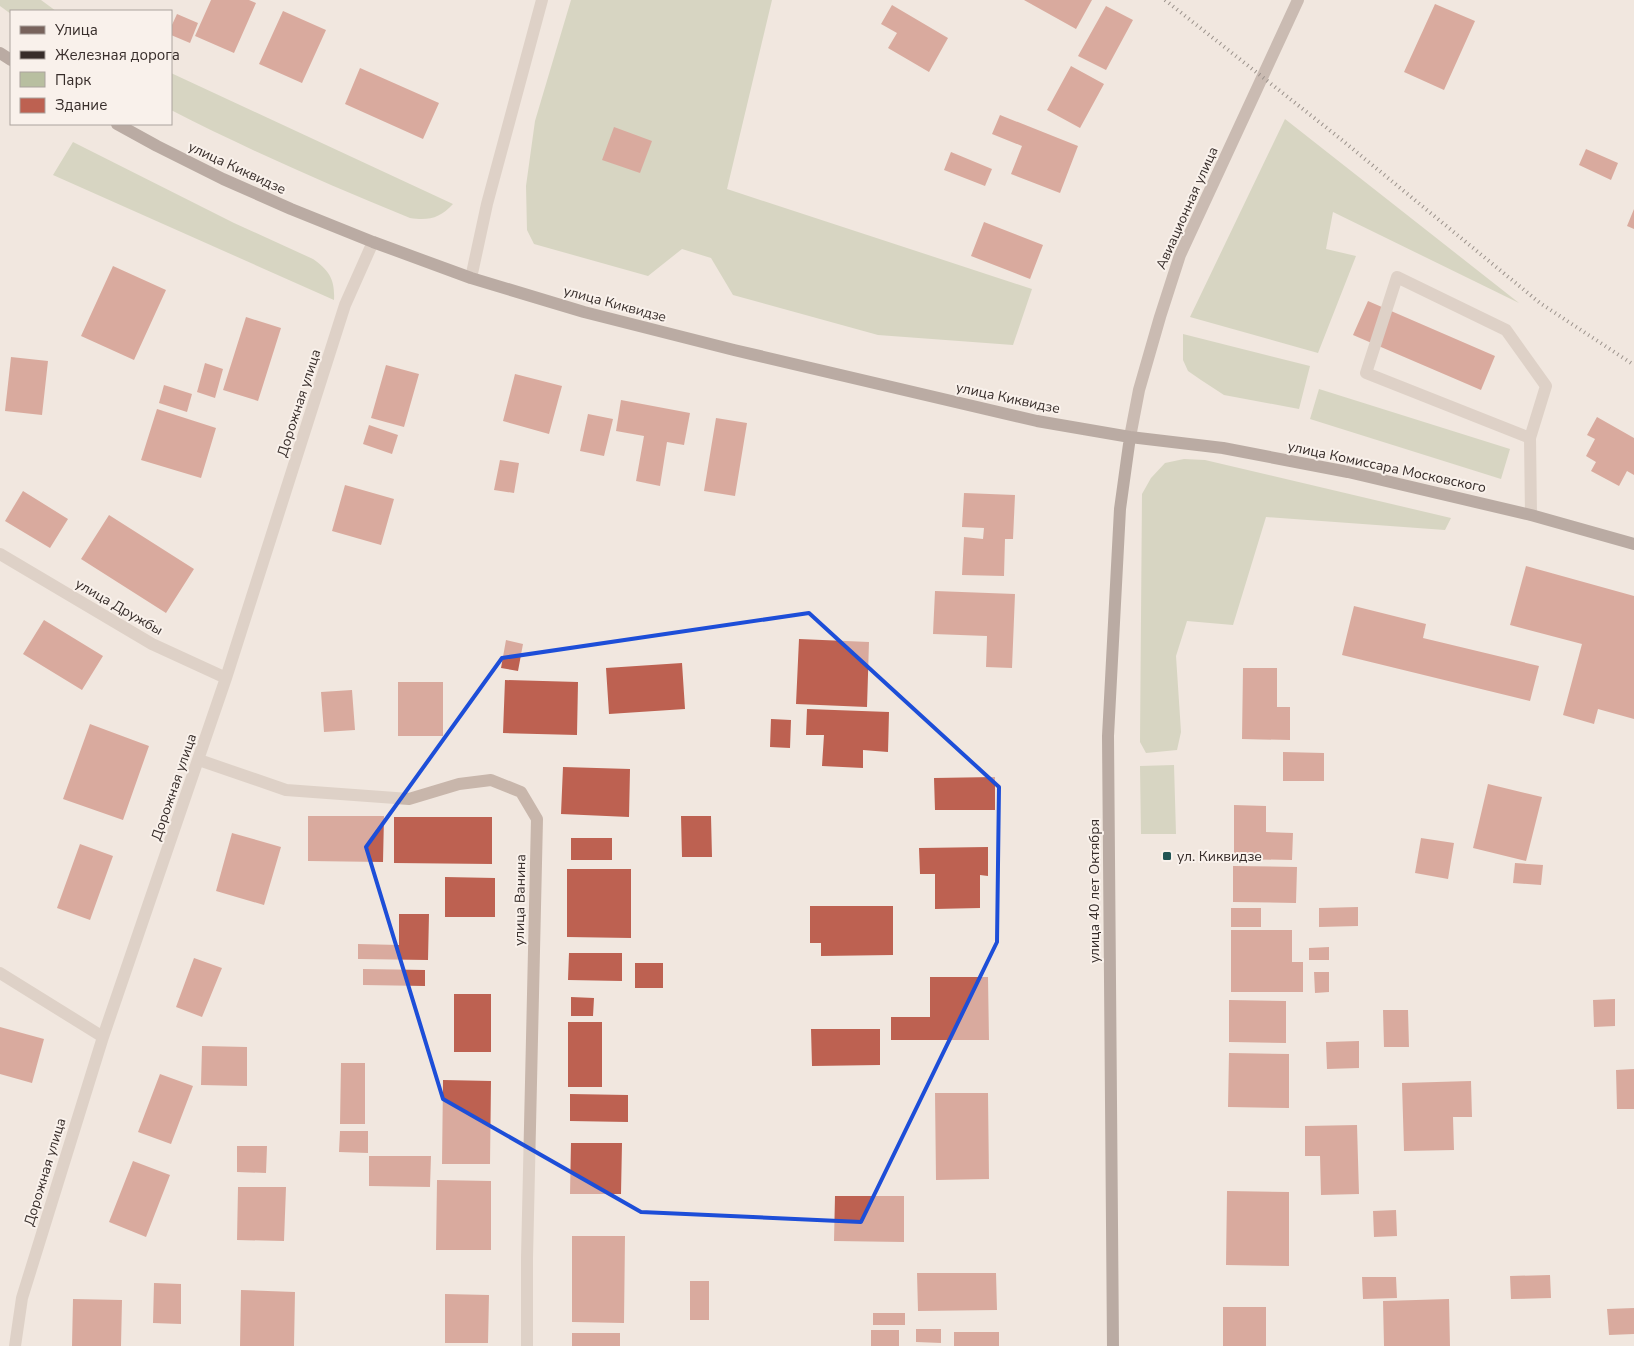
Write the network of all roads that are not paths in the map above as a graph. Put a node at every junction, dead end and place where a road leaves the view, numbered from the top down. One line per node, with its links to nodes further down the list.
1 (542, 0): 5 (street)
2 (1298, 0): 6 (main road, Авиационная улица)
3 (119, 125): 4 (main road, улица Киквидзе)
4 (373, 242): 5 (main road, улица Киквидзе); 11 (street, Дорожная улица)
5 (472, 278): 6 (main road, улица Киквидзе)
6 (1130, 437): 8 (main road, улица Комиссара Московского); 17 (main road, улица 40 лет Октября)
7 (1530, 438): 7 (street); 8 (street)
8 (1531, 515): 9 (main road, улица Комиссара Московского)
9 (1634, 544)
10 (0, 554): 11 (street, улица Дружбы)
11 (226, 678): 12 (street, Дорожная улица)
12 (199, 760): 14 (street, Дорожная улица); 16 (street, улица Ванина)
13 (0, 973): 14 (street)
14 (103, 1037): 15 (street, Дорожная улица)
15 (15, 1346)
16 (527, 1346)
17 (1113, 1346)

